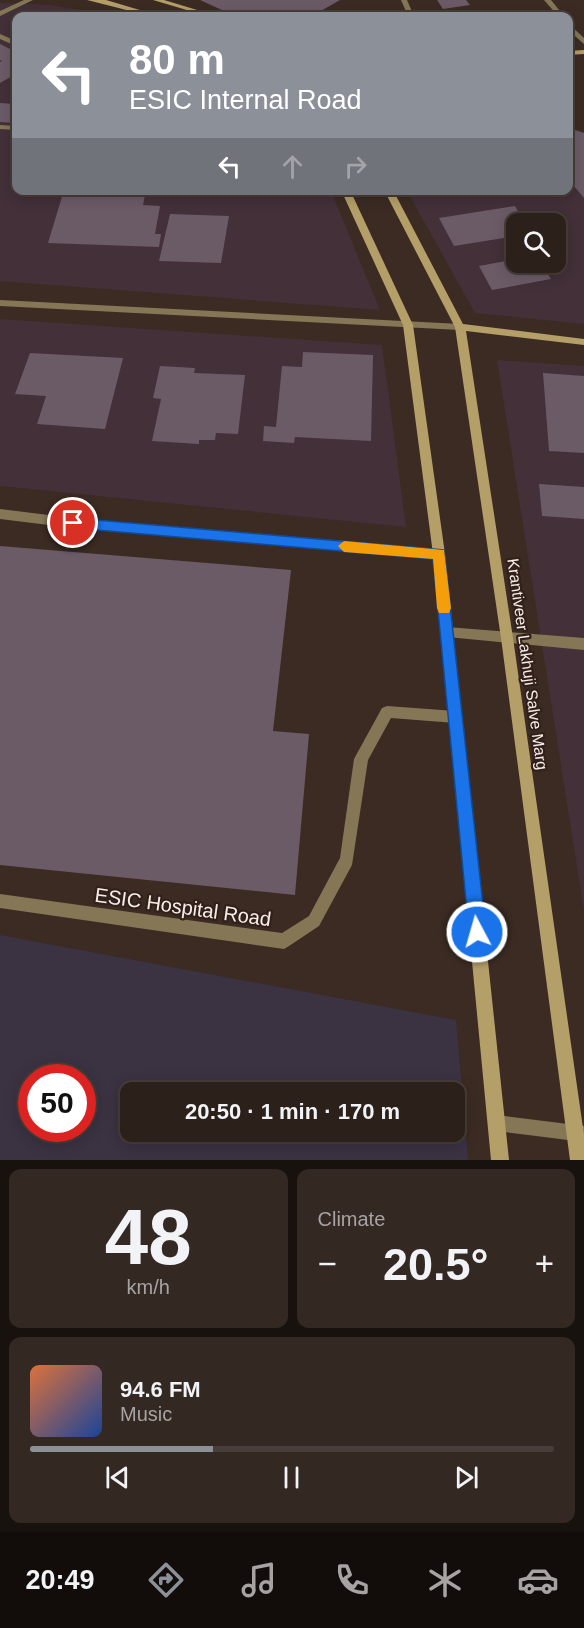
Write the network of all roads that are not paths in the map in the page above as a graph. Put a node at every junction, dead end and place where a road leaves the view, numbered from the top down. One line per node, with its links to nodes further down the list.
1 (30, 0): 9 (street)
2 (90, 0): 5 (main road)
3 (156, 0): 7 (main road)
4 (547, 0): 8 (street)
5 (107, 1): 6 (main road)
6 (143, 12)
7 (199, 12)
8 (558, 12)
9 (1, 14)
10 (573, 30): 11 (street)
11 (584, 42)
12 (347, 195): 15 (main road)
13 (391, 195): 16 (main road, Krantiveer Lakhuji Salve Marg)
14 (0, 303): 15 (street)
15 (408, 325): 16 (street); 19 (main road)
16 (460, 327): 17 (main road); 21 (main road, Krantiveer Lakhuji Salve Marg)
17 (584, 342)
18 (0, 514): 19 (street)
19 (439, 554): 20 (main road)
20 (447, 632): 21 (street); 23 (main road)
21 (507, 638): 22 (street); 26 (main road, Krantiveer Lakhuji Salve Marg)
22 (584, 644)
23 (455, 717): 24 (street, ESIC Hospital Road); 25 (main road)
24 (0, 901)
25 (496, 1123): 26 (street); 27 (main road)
26 (579, 1133): 28 (main road, Krantiveer Lakhuji Salve Marg)
27 (500, 1160)
28 (579, 1160)

